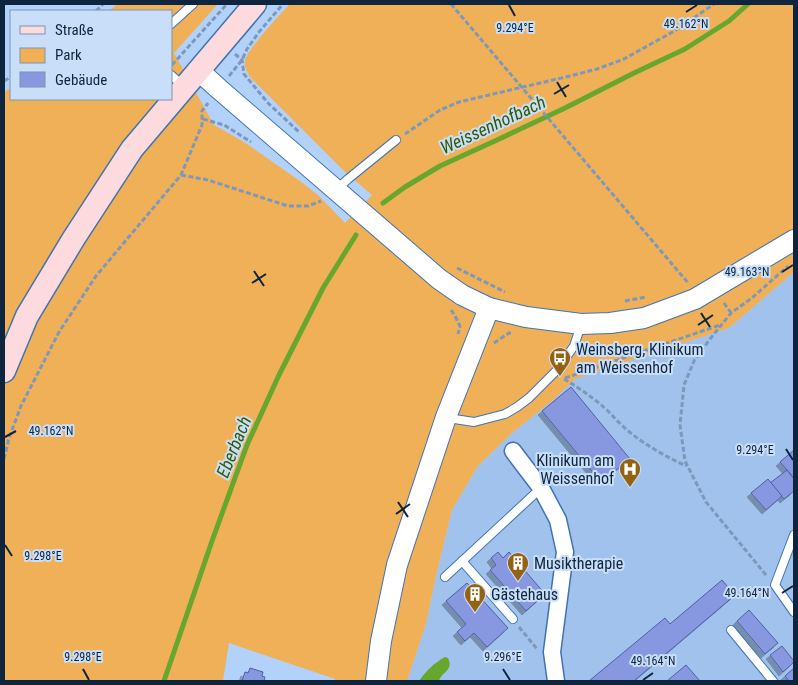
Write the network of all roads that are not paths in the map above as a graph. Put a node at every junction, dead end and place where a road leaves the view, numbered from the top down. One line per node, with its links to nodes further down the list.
1 (193, 4): 3 (lane)
2 (255, 4): 4 (main road)
3 (172, 23)
4 (185, 77): 5 (main road); 8 (street)
5 (172, 95)
6 (168, 100): 12 (main road)
7 (396, 140): 8 (lane)
8 (331, 194): 10 (street)
9 (794, 240): 11 (street)
10 (489, 308): 11 (street); 13 (street)
11 (581, 324): 13 (lane)
12 (4, 371)
13 (446, 417): 23 (street)
14 (513, 452): 15 (street)
15 (541, 488): 17 (lane); 22 (street)
16 (794, 535): 19 (lane)
17 (462, 561): 18 (lane); 20 (lane)
18 (445, 577)
19 (794, 612)
20 (513, 619)
21 (731, 630): 24 (lane)
22 (555, 676)
23 (376, 681)
24 (773, 681)

